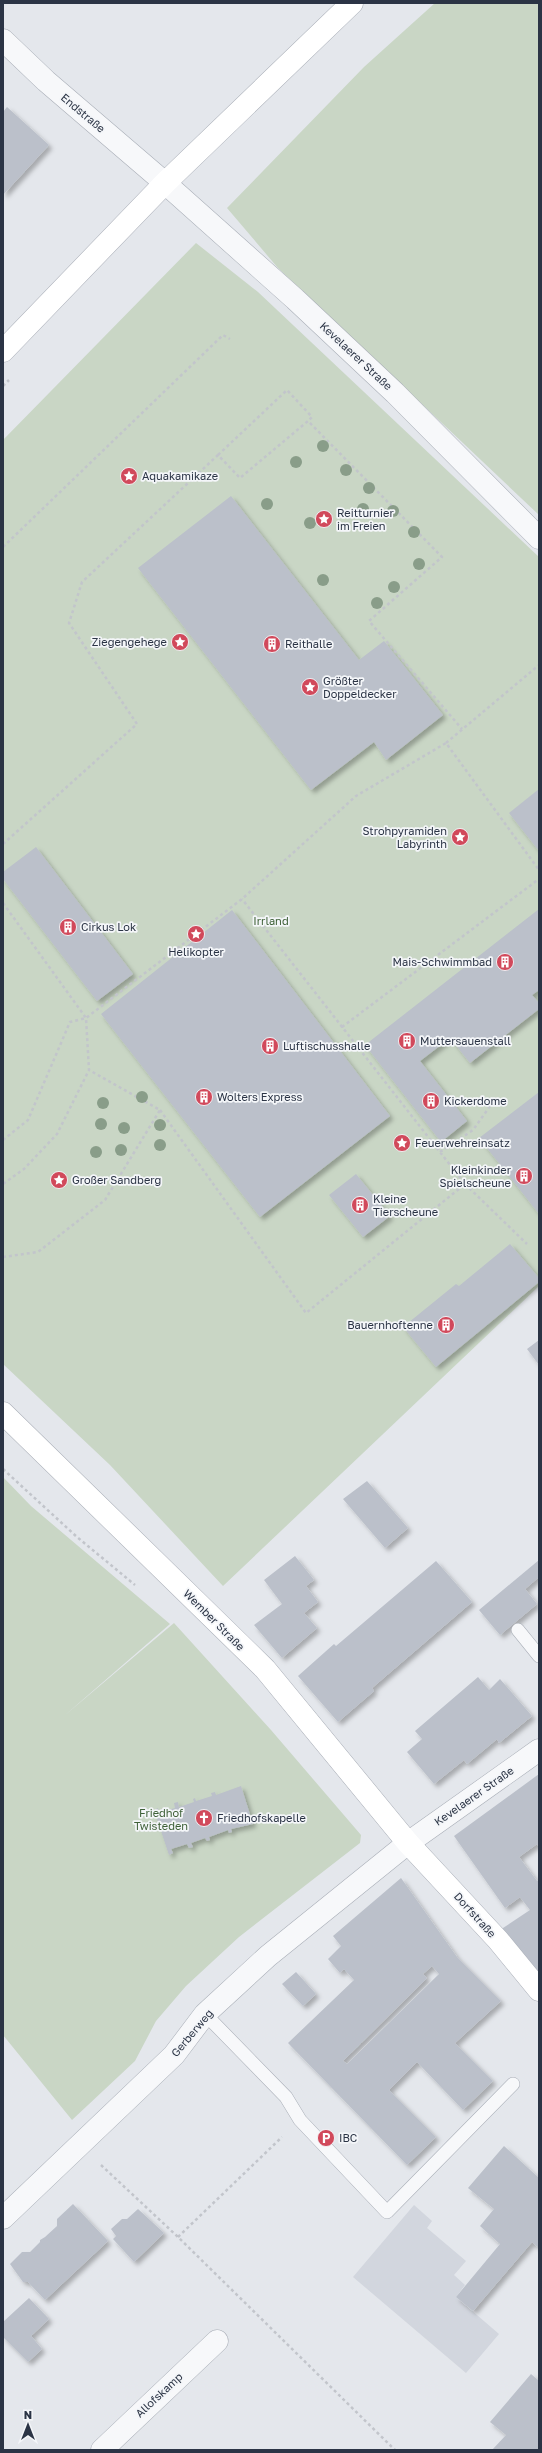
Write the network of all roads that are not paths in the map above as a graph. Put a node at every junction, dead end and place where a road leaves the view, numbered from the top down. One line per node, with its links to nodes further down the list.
1 (352, 3): 3 (main road)
2 (3, 40): 3 (street, Endstraße)
3 (165, 183): 4 (main road); 5 (street, Kevelaerer Straße)
4 (3, 351)
5 (539, 538)
6 (3, 1413): 10 (main road, Wember Straße)
7 (518, 1630): 8 (lane)
8 (539, 1656)
9 (539, 1750): 10 (street, Kevelaerer Straße)
10 (408, 1843): 11 (main road, Dorfstraße); 12 (street, Gerberweg)
11 (539, 1990)
12 (205, 2014): 13 (lane); 14 (street, Gerberweg)
13 (513, 2084)
14 (3, 2218)
15 (217, 2341): 16 (street, Allofskamp)
16 (102, 2450)

